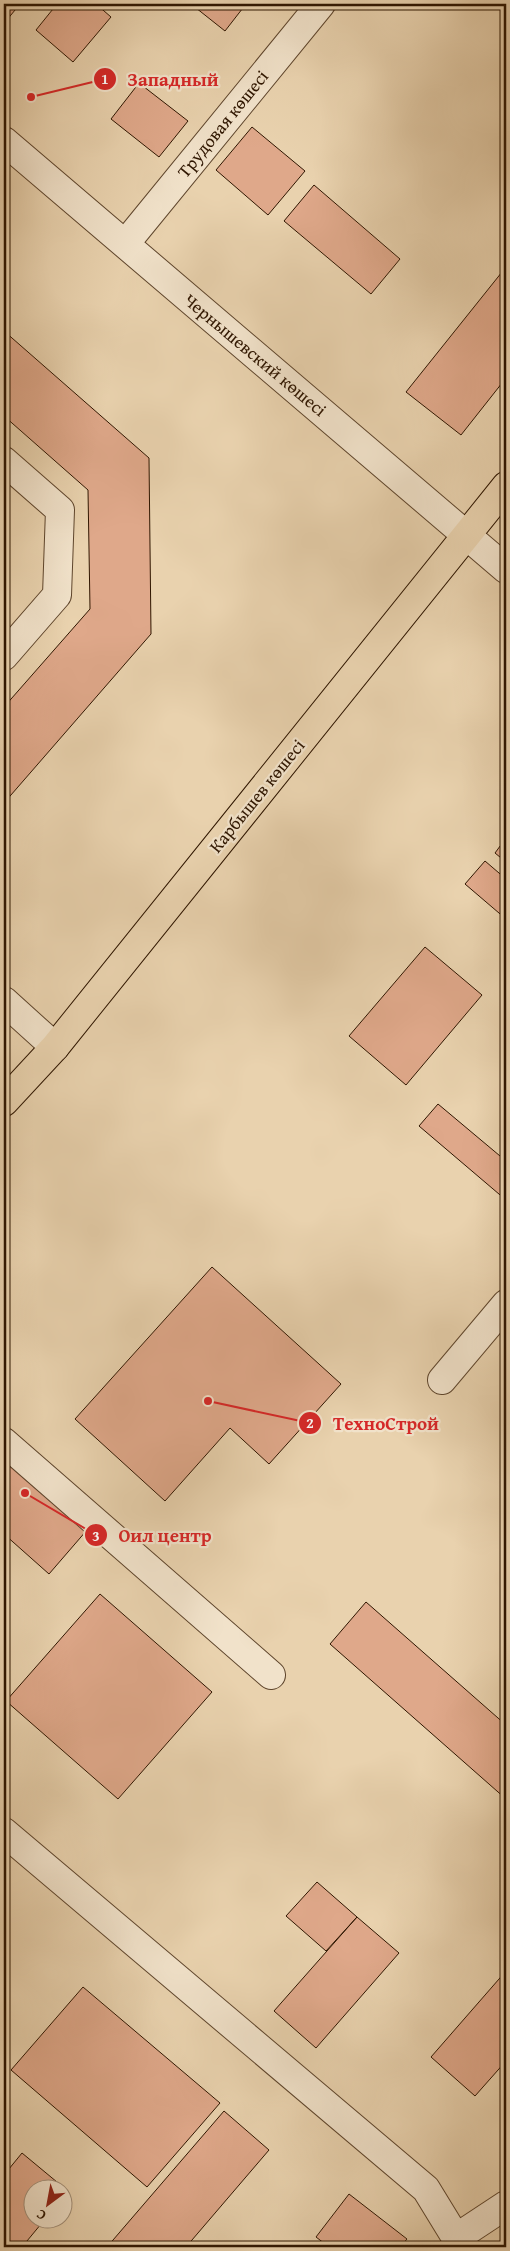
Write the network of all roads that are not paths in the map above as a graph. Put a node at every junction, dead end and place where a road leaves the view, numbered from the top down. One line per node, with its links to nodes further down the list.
1 (321, 4): 3 (street, Трудовая көшесі)
2 (4, 141): 3 (street, Чернышевский көшесі)
3 (126, 244): 6 (street, Чернышевский көшесі)
4 (4, 461): 8 (street)
5 (506, 486): 6 (main road, Карбышев көшесі)
6 (466, 534): 7 (street, Чернышевский көшесі); 10 (main road, Карбышев көшесі)
7 (506, 569)
8 (4, 656)
9 (4, 1001): 10 (street)
10 (55, 1047): 11 (main road, Карбышев көшесі)
11 (4, 1102)
12 (506, 1304): 13 (street)
13 (442, 1380)
14 (4, 1442): 15 (street)
15 (271, 1675)
16 (4, 1832): 18 (street)
17 (506, 2205): 18 (street)
18 (457, 2243)

